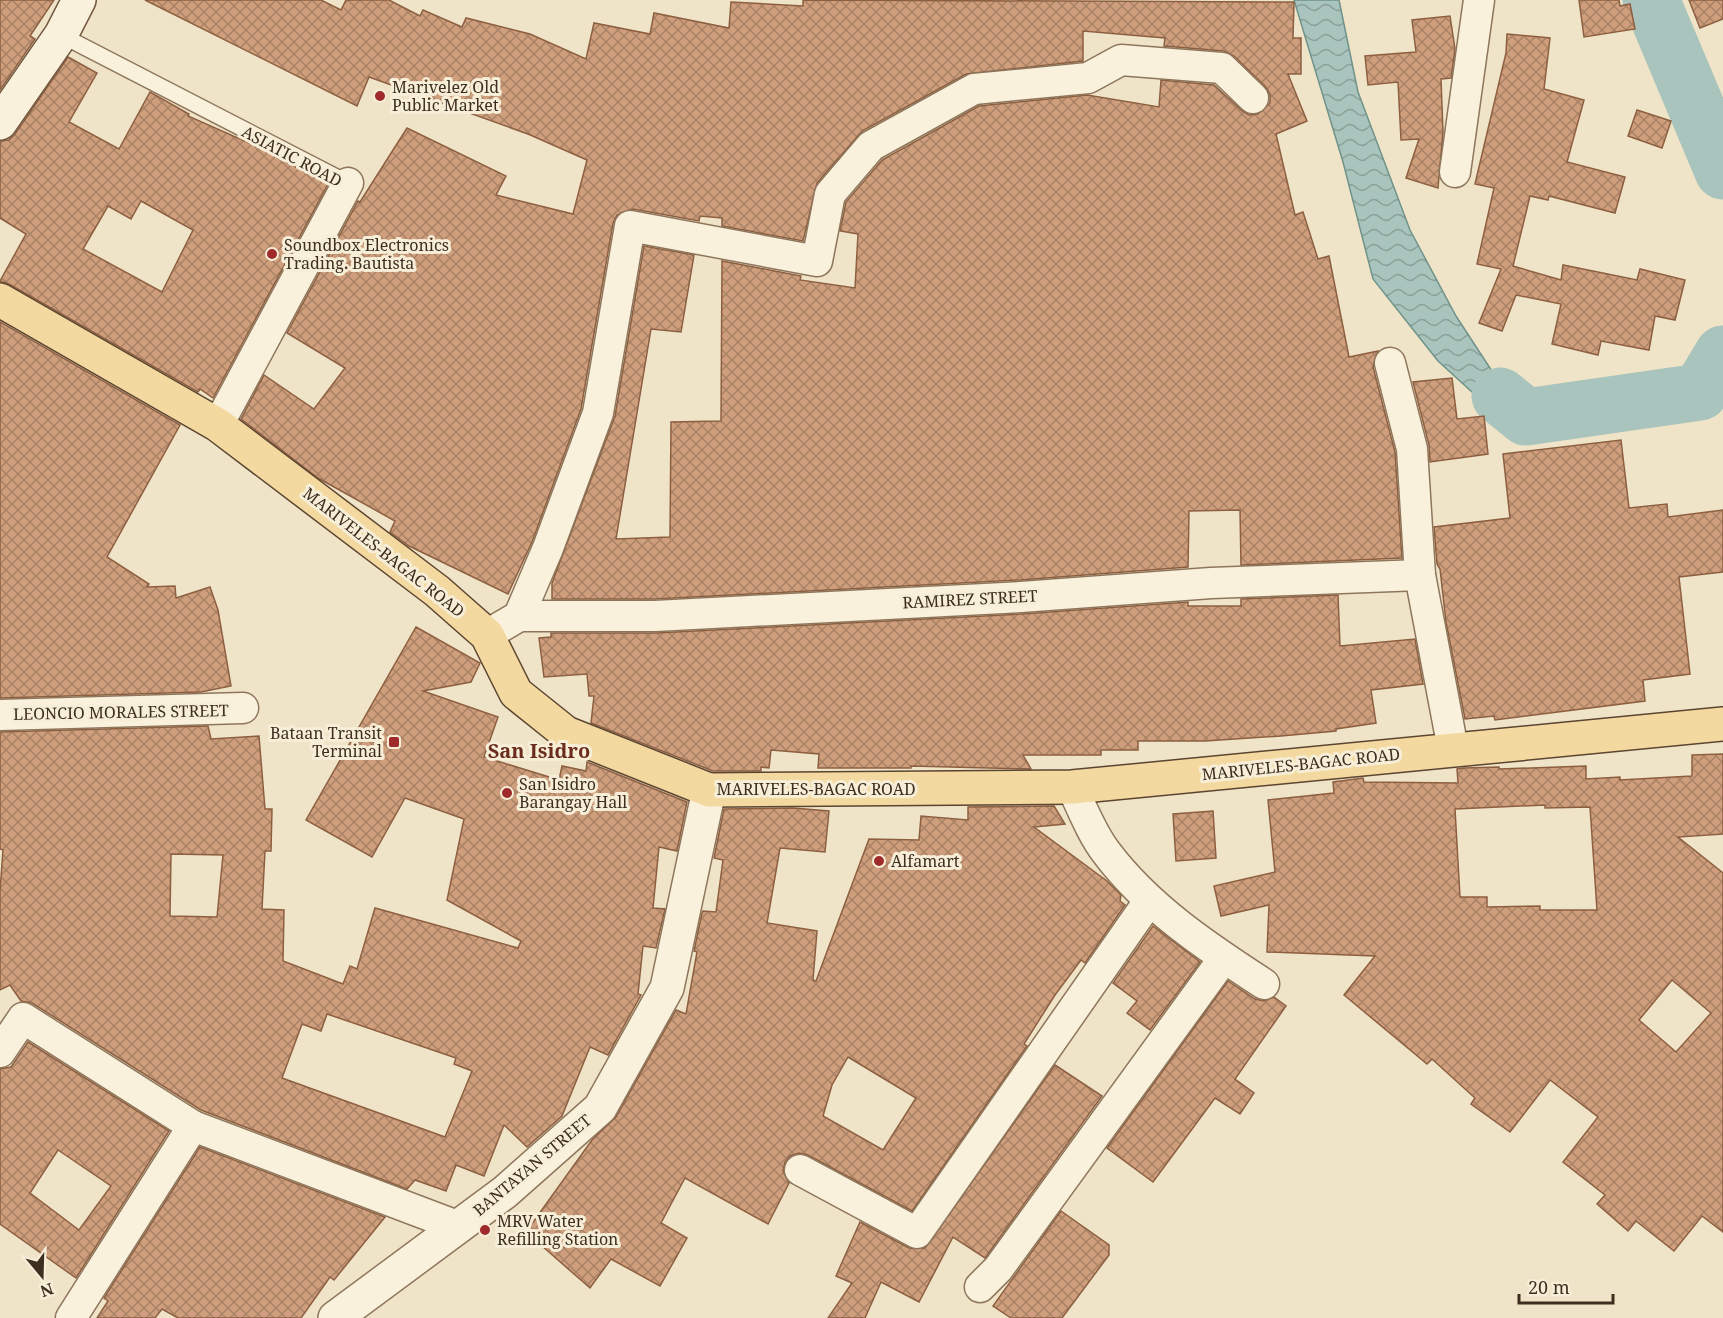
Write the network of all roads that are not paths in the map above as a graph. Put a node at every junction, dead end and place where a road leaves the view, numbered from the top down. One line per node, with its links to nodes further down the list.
1 (79, 0): 3 (street)
2 (1479, 0): 6 (street)
3 (61, 35): 5 (street); 7 (lane, ASIATIC ROAD)
4 (1253, 98): 12 (street)
5 (0, 123)
6 (1455, 172)
7 (348, 183): 10 (street, ASIATIC ROAD)
8 (0, 300): 10 (main road, MARIVELES-BAGAC ROAD)
9 (1390, 363): 11 (street)
10 (218, 425): 13 (main road, MARIVELES-BAGAC ROAD)
11 (1420, 575): 12 (street, RAMIREZ STREET); 17 (street)
12 (519, 616): 13 (street)
13 (487, 635): 19 (main road, MARIVELES-BAGAC ROAD)
14 (243, 708): 15 (street, LEONCIO MORALES STREET)
15 (0, 715)
16 (1723, 724): 17 (main road, MARIVELES-BAGAC ROAD)
17 (1453, 749): 18 (main road, MARIVELES-BAGAC ROAD)
18 (1072, 787): 19 (main road, MARIVELES-BAGAC ROAD); 20 (street)
19 (709, 790): 26 (street, BANTAYAN STREET)
20 (1149, 901): 21 (street); 25 (street)
21 (1224, 958): 22 (street); 27 (street)
22 (1264, 984)
23 (0, 1052): 24 (street)
24 (193, 1126): 26 (street); 28 (street)
25 (800, 1170)
26 (456, 1226): 29 (street, BANTAYAN STREET)
27 (980, 1287)
28 (70, 1318)
29 (335, 1318)

